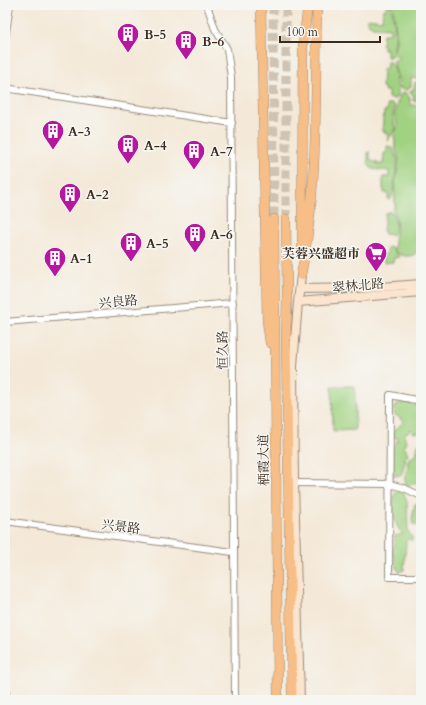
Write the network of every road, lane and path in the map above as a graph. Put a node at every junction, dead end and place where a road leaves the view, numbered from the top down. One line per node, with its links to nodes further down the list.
1 (10, 5): 7 (street)
2 (207, 5): 10 (street, 恒久路)
3 (261, 5): 20 (main road)
4 (302, 5): 8 (main road)
5 (308, 5): 8 (main road)
6 (317, 5): 13 (main road)
7 (5, 39)
8 (303, 44): 13 (main road)
9 (5, 88): 10 (street)
10 (232, 123): 18 (street, 恒久路)
11 (274, 219): 20 (main road, 栖霞大道)
12 (286, 219): 32 (main road, 栖霞大道)
13 (301, 275): 15 (street)
14 (421, 284): 15 (street, 翠林北路)
15 (300, 289): 17 (street)
16 (421, 292): 17 (street, 翠林北路)
17 (298, 302): 22 (street)
18 (233, 303): 19 (street, 兴良路); 26 (street, 恒久路)
19 (5, 322)
20 (275, 393): 31 (main road, 栖霞大道)
21 (421, 401): 23 (street)
22 (294, 483): 23 (street); 33 (street)
23 (390, 484): 24 (street); 27 (street)
24 (421, 496)
25 (5, 521): 26 (street, 兴景路)
26 (233, 552): 30 (street, 恒久路)
27 (421, 577)
28 (5, 637): 29 (street)
29 (6, 700)
30 (235, 700)
31 (278, 700)
32 (292, 700)
33 (300, 700)

